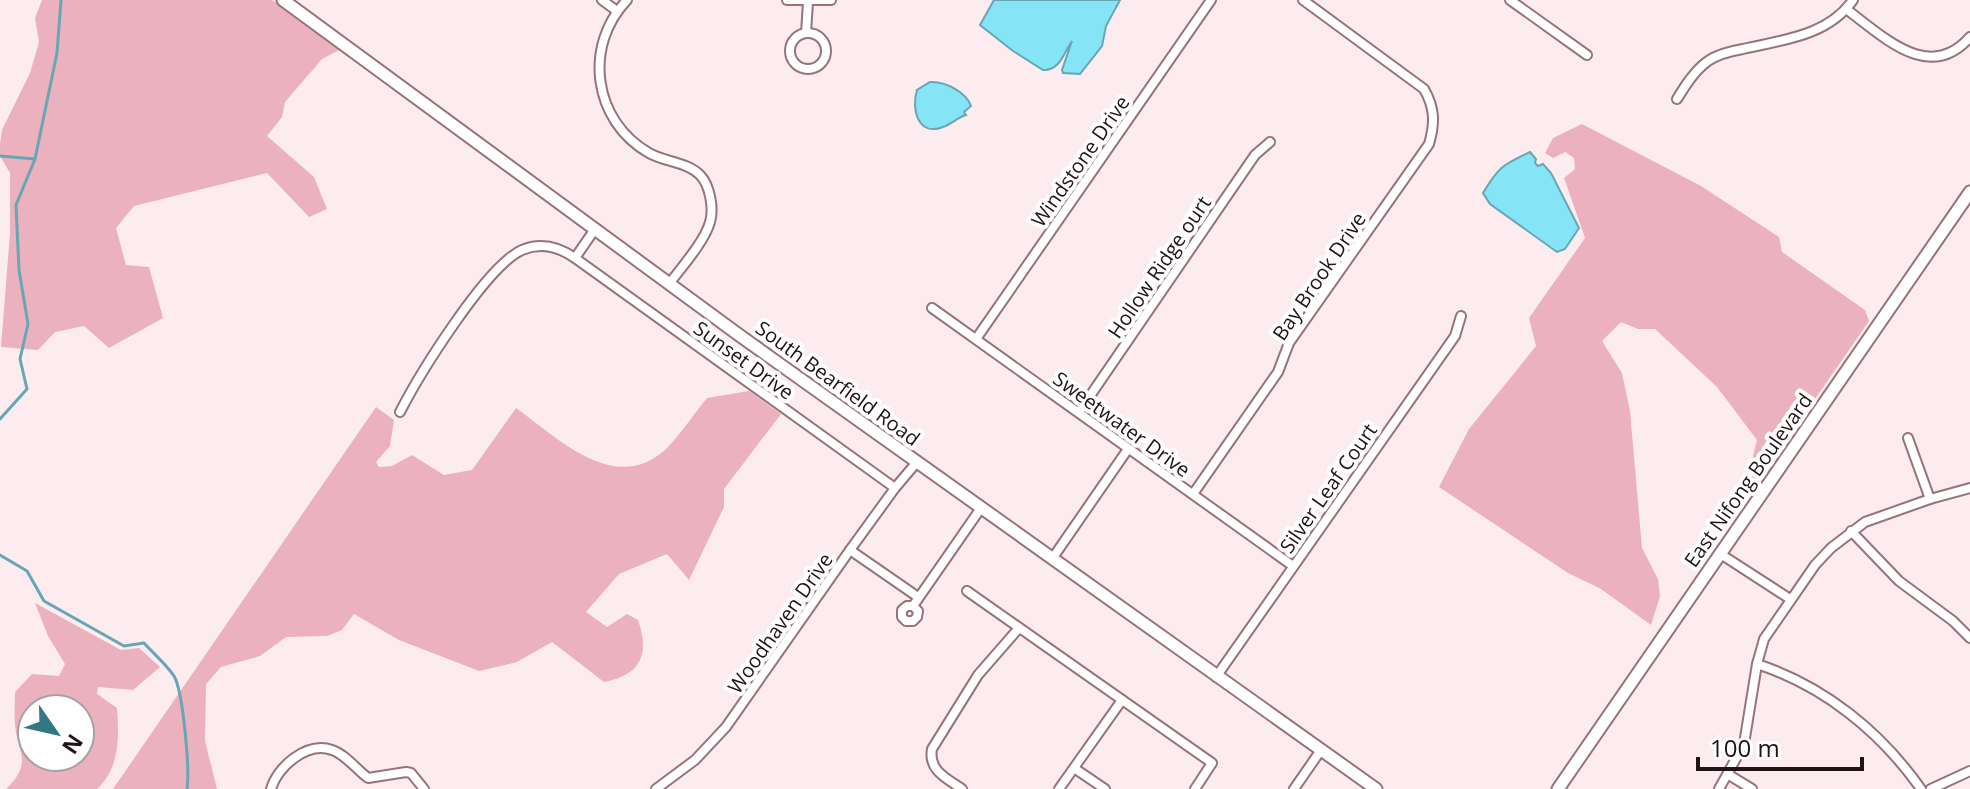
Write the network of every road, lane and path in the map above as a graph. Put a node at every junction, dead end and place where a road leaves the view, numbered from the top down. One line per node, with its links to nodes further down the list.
1 (283, 0): 21 (street, South Bearfield Road)
2 (602, 0): 14 (street)
3 (627, 0): 14 (street)
4 (787, 0): 11 (street)
5 (831, 0): 11 (street)
6 (1211, 0): 26 (street, Windstone Drive)
7 (1303, 0): 34 (street, Bay Brook Drive)
8 (1510, 0): 12 (street)
9 (1529, 0): 12 (street)
10 (1853, 0): 13 (street)
11 (808, 2): 15 (street)
12 (1523, 9): 17 (street)
13 (1846, 9): 16 (street); 18 (street)
14 (617, 11): 23 (street)
15 (806, 33): 15 (street)
16 (1970, 37)
17 (1587, 55)
18 (1677, 99)
19 (1270, 142): 28 (street, Hollow Ridge ourt)
20 (1970, 192): 39 (street, East Nifong Boulevard)
21 (595, 229): 22 (street); 23 (street, South Bearfield Road)
22 (575, 258): 27 (street, Sunset Drive); 32 (street, Sunset Drive)
23 (669, 284): 31 (street, South Bearfield Road)
24 (932, 308): 26 (street, Sweetwater Drive)
25 (1461, 316): 41 (street, Silver Leaf Court)
26 (976, 339): 28 (street, Sweetwater Drive)
27 (400, 412)
28 (1079, 412): 30 (street, Sweetwater Drive)
29 (1908, 438): 35 (street)
30 (1128, 449): 34 (street, Sweetwater Drive); 40 (street)
31 (917, 462): 32 (street, Woodhaven Drive); 36 (street, South Bearfield Road)
32 (895, 488): 38 (street, Woodhaven Drive)
33 (1970, 488): 35 (street)
34 (1193, 494): 41 (street, Sweetwater Drive)
35 (1930, 499): 37 (street)
36 (981, 508): 38 (street); 40 (street, South Bearfield Road)
37 (1851, 531): 43 (street); 45 (street)
38 (850, 550): 55 (street, Woodhaven Drive)
39 (1719, 553): 43 (street); 62 (street, East Nifong Boulevard)
40 (1052, 559): 47 (street, South Bearfield Road)
41 (1293, 566): 47 (street, Silver Leaf Court)
42 (967, 591): 44 (street)
43 (1790, 599): 46 (street)
44 (1019, 628): 48 (street); 56 (street)
45 (1970, 638)
46 (1757, 664): 52 (street); 65 (street)
47 (1216, 677): 49 (street, South Bearfield Road)
48 (1122, 700): 50 (street); 59 (street)
49 (1321, 750): 60 (street); 61 (street, South Bearfield Road)
50 (1074, 768): 57 (street); 58 (street)
51 (1970, 771): 66 (street)
52 (1729, 775): 63 (street); 64 (street)
53 (271, 789): 54 (street)
54 (424, 789)
55 (656, 789)
56 (962, 789)
57 (1059, 789)
58 (1105, 789)
59 (1195, 789)
60 (1294, 789)
61 (1376, 789)
62 (1558, 789)
63 (1719, 789)
64 (1752, 789)
65 (1921, 789)
66 (1931, 789)

